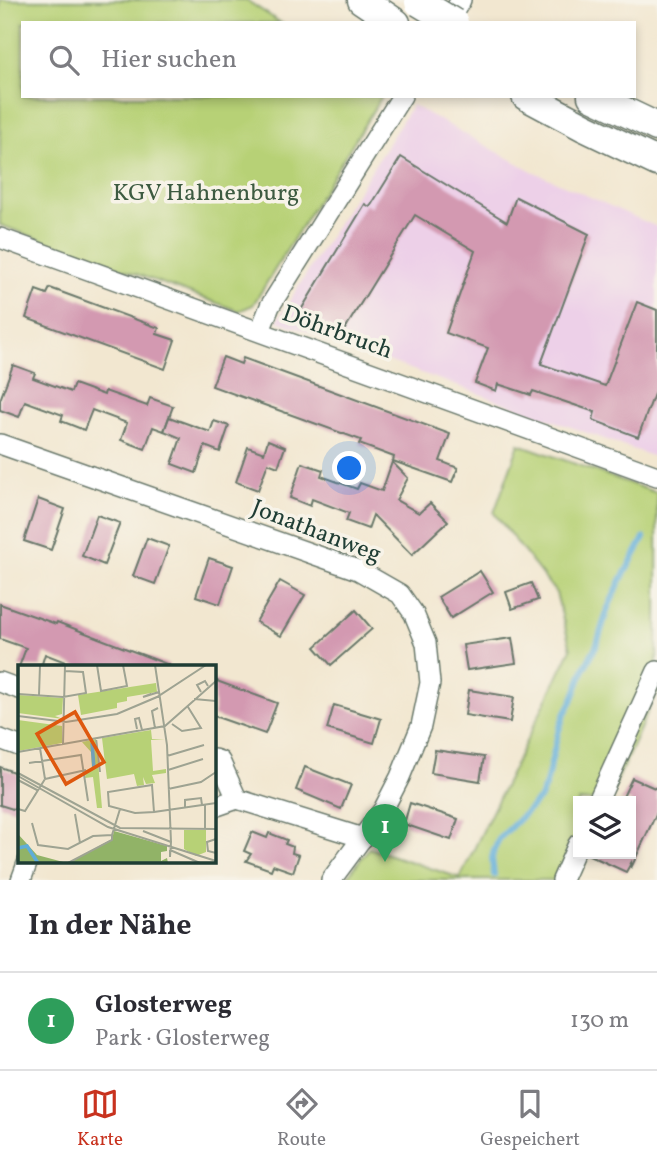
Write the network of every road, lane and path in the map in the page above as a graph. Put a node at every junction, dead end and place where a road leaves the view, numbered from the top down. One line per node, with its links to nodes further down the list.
1 (362, 0): 4 (highway)
2 (461, 0): 5 (street)
3 (418, 1): 6 (highway, bridge)
4 (394, 21)
5 (448, 21)
6 (451, 21)
7 (401, 98): 13 (street)
8 (530, 98): 11 (highway)
9 (596, 98): 10 (highway)
10 (657, 127)
11 (657, 162)
12 (0, 238): 13 (street, Döhrbruch)
13 (260, 331): 15 (street, Döhrbruch)
14 (0, 444): 25 (street, Jonathanweg)
15 (657, 476)
16 (657, 671): 22 (street)
17 (0, 682): 18 (street)
18 (18, 689)
19 (0, 739): 20 (street)
20 (18, 746)
21 (215, 759): 23 (street)
22 (600, 796)
23 (237, 799): 24 (street); 25 (street)
24 (215, 807)
25 (362, 838): 29 (street, Jonathanweg)
26 (573, 855): 30 (street)
27 (28, 862): 28 (street)
28 (21, 880)
29 (331, 880)
30 (562, 880)

